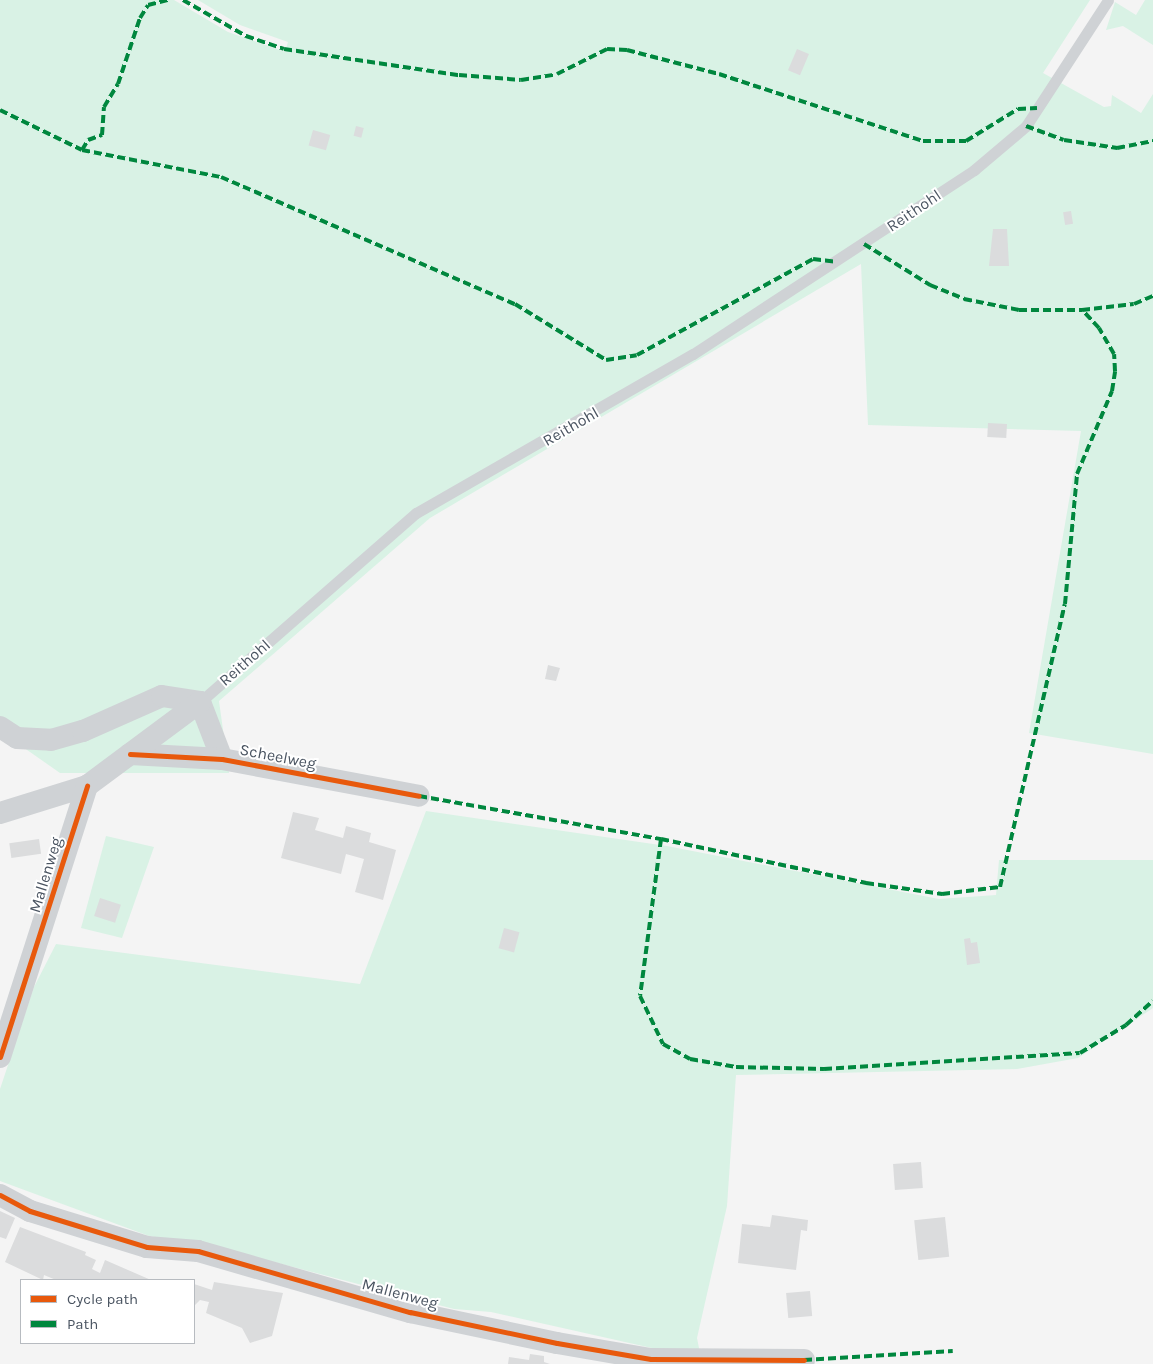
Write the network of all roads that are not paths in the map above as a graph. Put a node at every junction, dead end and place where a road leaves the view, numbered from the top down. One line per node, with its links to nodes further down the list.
1 (1108, 0): 2 (lane, Reithohl)
2 (200, 702): 3 (street); 4 (street, Reithohl); 5 (street, Scheelweg)
3 (0, 727)
4 (130, 754): 5 (street, Scheelweg); 6 (street, Reithohl)
5 (222, 759): 7 (street, Scheelweg)
6 (87, 786): 8 (street, Reithohl); 9 (street, Mallenweg)
7 (419, 796)
8 (0, 813)
9 (0, 1057)
10 (0, 1195): 11 (street, Mallenweg)
11 (804, 1360)

